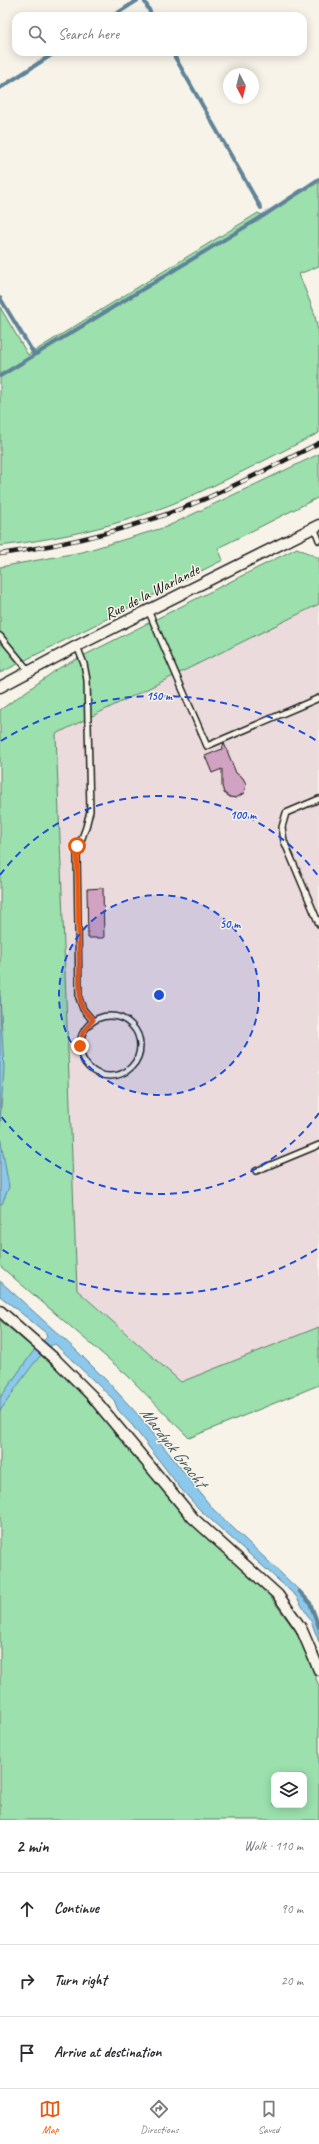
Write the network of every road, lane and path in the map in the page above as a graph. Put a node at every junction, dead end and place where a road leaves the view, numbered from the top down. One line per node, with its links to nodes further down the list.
1 (316, 526): 2 (lane); 3 (street, Rue de la Warlande)
2 (319, 540)
3 (148, 610): 5 (street, Rue de la Warlande); 8 (lane)
4 (0, 636): 6 (lane)
5 (77, 646): 6 (street, Rue de la Warlande); 11 (lane)
6 (29, 671): 7 (street, Rue de la Warlande)
7 (0, 687)
8 (319, 698)
9 (319, 798): 10 (lane)
10 (319, 924)
11 (93, 1020): 11 (lane)
12 (319, 1145): 13 (lane)
13 (256, 1171)
14 (0, 1311): 15 (street)
15 (319, 1670)

